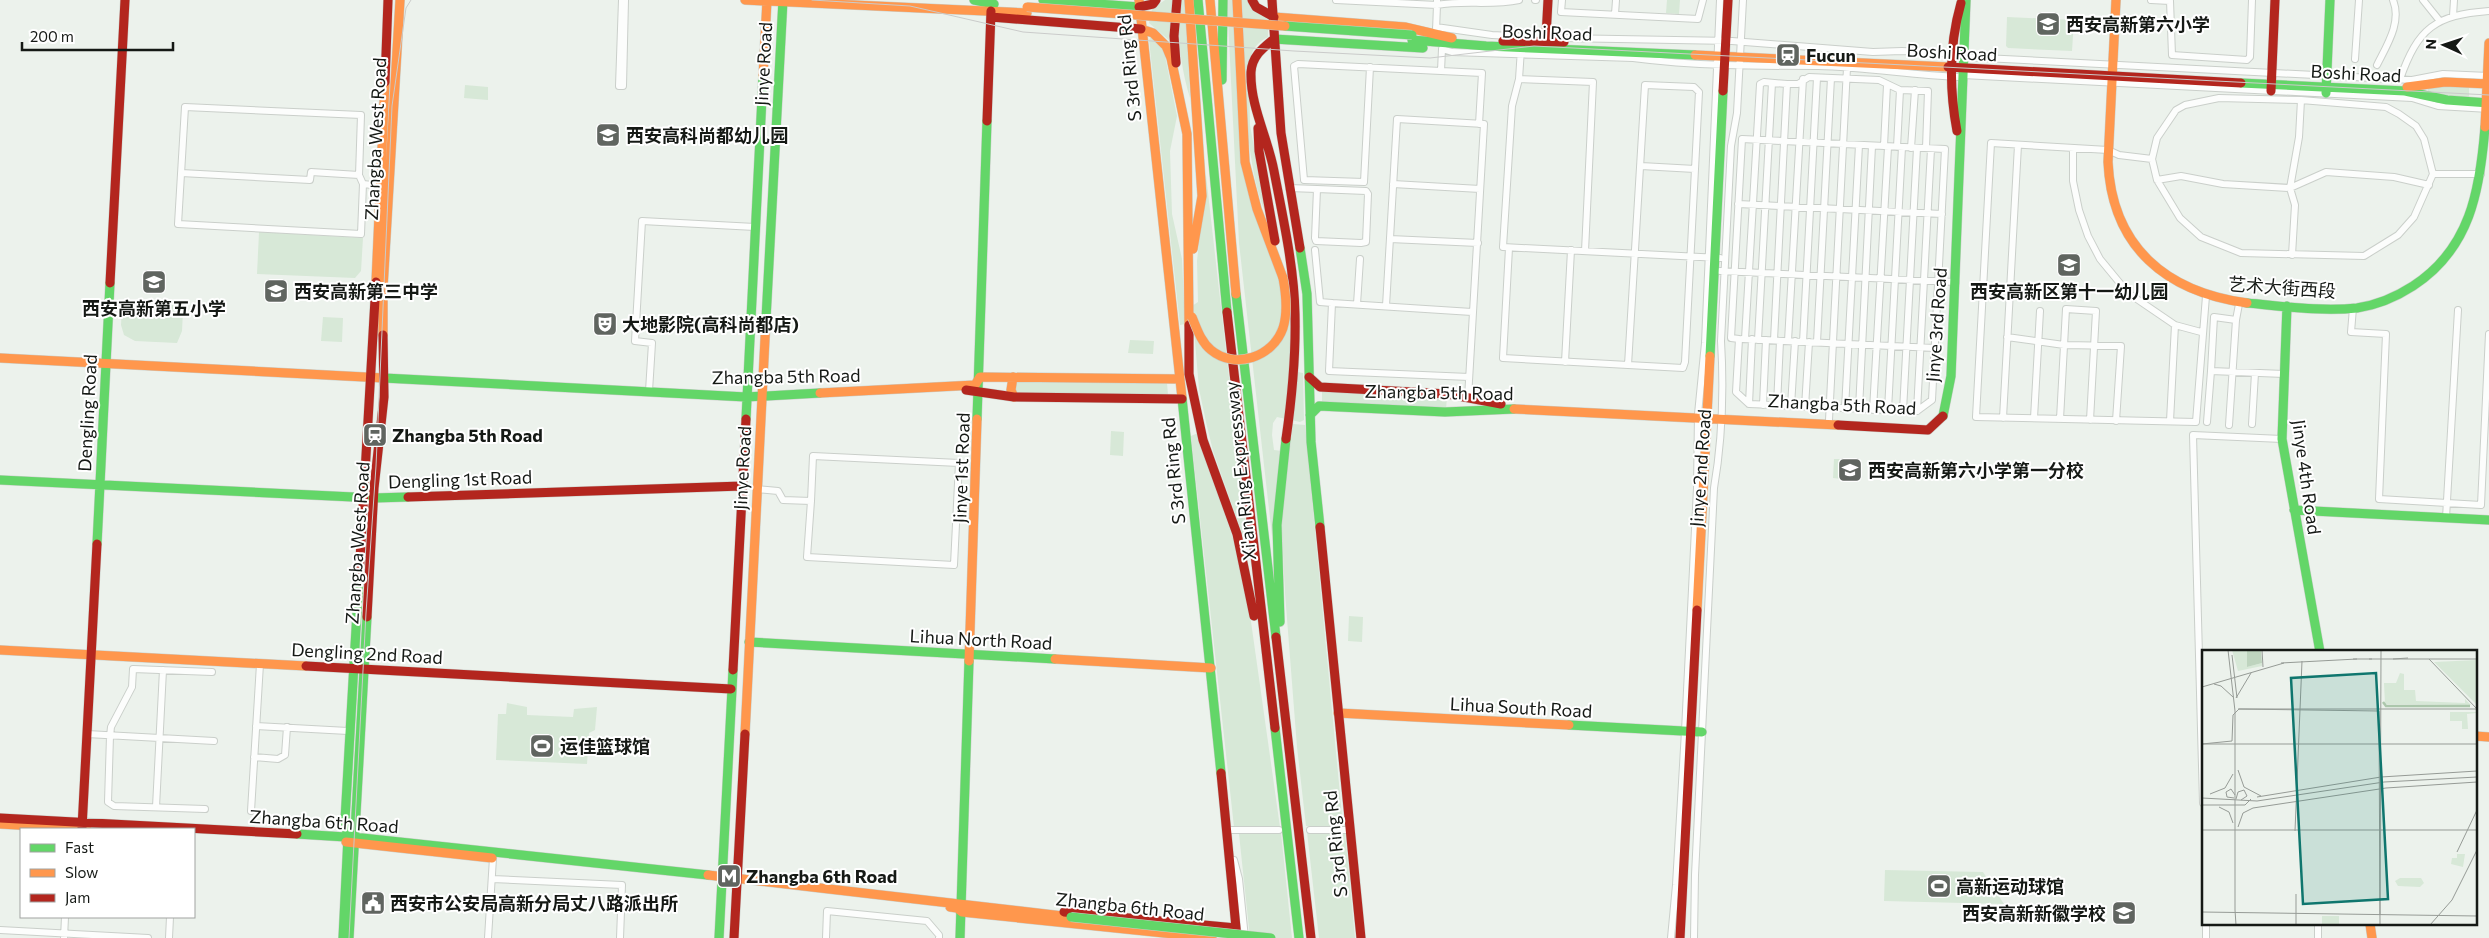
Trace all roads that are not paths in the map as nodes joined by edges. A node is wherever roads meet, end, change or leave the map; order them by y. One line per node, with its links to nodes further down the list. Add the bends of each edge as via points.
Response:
1 (119, 0): 202 (main road, Dengling Road)
2 (125, 0): 202 (main road, Dengling Road)
3 (388, 0): 112 (main road, Zhangba West Road)
4 (400, 0): 212 (main road, Zhangba West Road, via 383,288)
5 (623, 0): 5 (street, via 620,86 623,86)
6 (745, 0): 37 (main road)
7 (974, 0): 43 (main road)
8 (1043, 0): 42 (main road)
9 (1156, 0): 42 (main road, via 1153,4)
10 (1177, 0): 83 (main road, via 1174,36)
11 (1189, 0): 164 (main road, via 1202,196 1193,247)
12 (1198, 0): 271 (main road, Xi'an Ring Expressway, via 1216,206)
13 (1210, 0): 100 (main road, Xi'an Ring Expressway)
14 (1223, 0): 100 (main road)
15 (1237, 0): 151 (main road, via 1245,162 1256,209)
16 (1252, 0): 47 (main road)
17 (1272, 0): 47 (main road, S 3rd Ring Rd)
18 (1336, 0): 41 (street)
19 (1519, 0): 41 (street, via 1500,4)
20 (1548, 0): 51 (main road)
21 (1562, 0): 45 (street, via 1561,12)
22 (1616, 0): 45 (street)
23 (1703, 0): 45 (street, via 1698,19)
24 (1720, 0): 57 (street, Jinye 2nd Road)
25 (1728, 0): 57 (main road, Jinye 2nd Road)
26 (1734, 0): 57 (main road, Jinye 2nd Road)
27 (1743, 0): 57 (street, Jinye 2nd Road)
28 (2116, 0): 64 (main road, 艺术大街西段)
29 (2151, 0): 40 (street)
30 (2252, 0): 40 (street, via 2250,57 2247,60 2172,55)
31 (2275, 0): 72 (main road)
32 (2330, 0): 76 (main road)
33 (2358, 0): 58 (street)
34 (2393, 0): 59 (street, via 2396,9 2393,33)
35 (2423, 0): 48 (street)
36 (2454, 0): 46 (street)
37 (767, 1): 38 (main road); 132 (main road, Jinye Road)
38 (783, 1): 43 (main road); 217 (main road, Jinye Road)
39 (1963, 1): 60 (main road)
40 (2172, 1)
41 (1437, 3): 50 (street)
42 (1139, 4): 49 (main road, S 3rd Ring Rd)
43 (990, 6): 49 (main road); 53 (main road, Boshi Road, bridge); 213 (main road, Jinye 1st Road)
44 (2489, 11): 46 (street)
45 (1615, 14)
46 (2453, 16): 48 (street)
47 (1274, 17): 50 (main road); 52 (main road, S 3rd Ring Rd)
48 (2439, 20): 69 (street, via 2412,51)
49 (1141, 29): 83 (main road, via 1153,33 1168,52); 210 (main road, S 3rd Ring Rd)
50 (1436, 30): 51 (street, Boshi Road); 53 (main road)
51 (1546, 37): 57 (street, Boshi Road)
52 (1274, 39): 55 (main road); 81 (main road, via 1257,53 1253,62 1251,80); 113 (main road, S 3rd Ring Rd)
53 (1452, 41): 55 (main road); 56 (main road, Boshi Road); 57 (main road, Boshi Road)
54 (2489, 43): 71 (main road, 艺术大街西段)
55 (1442, 49): 56 (street, Boshi Road, via 1452,52); 63 (street)
56 (1521, 50): 57 (main road, Boshi Road); 67 (street)
57 (1728, 53): 60 (main road, Boshi Road); 62 (street, Boshi Road); 142 (main road, Jinye 2nd Road); 144 (street, Jinye 2nd Road, via 1737,113 1731,146)
58 (2354, 59)
59 (2377, 65)
60 (1958, 66): 62 (street, Boshi Road); 64 (main road, Boshi Road); 162 (main road, Jinye 3rd Road); 162 (main road, Jinye 3rd Road)
61 (1370, 67): 61 (street, via 1294,66 1304,180 1364,182); 63 (street)
62 (1847, 68): 68 (street)
63 (1441, 71): 82 (street, via 1482,73)
64 (2112, 74): 72 (main road, Boshi Road); 99 (main road, 艺术大街西段)
65 (1817, 78): 66 (street); 70 (street); 88 (street)
66 (1831, 78): 68 (street); 89 (street)
67 (1519, 79): 135 (street, via 1511,115 1504,248); 138 (street, via 1593,82)
68 (1846, 79): 75 (street, via 1879,80); 90 (street)
69 (2400, 79): 71 (street, Boshi Road, via 2443,74); 76 (street, Boshi Road)
70 (1802, 80): 74 (street, via 1798,84); 87 (street)
71 (2488, 80): 76 (main road, Boshi Road, via 2408,87); 80 (main road, 艺术大街西段)
72 (2271, 82): 76 (main road, Boshi Road)
73 (1772, 83): 74 (street); 84 (street, via 1760,84); 85 (street)
74 (1788, 84): 86 (street)
75 (1887, 85): 77 (street); 94 (street)
76 (2327, 85): 80 (main road, Boshi Road, via 2405,91)
77 (1900, 90): 78 (street); 95 (street)
78 (1914, 90): 96 (street); 98 (street, via 1928,91)
79 (2301, 100): 101 (street, via 2219,98 2186,105 2176,110 2158,138); 105 (street, via 2386,106 2416,126 2424,139); 114 (street, via 2299,137)
80 (2487, 106): 106 (main road, 艺术大街西段)
81 (1258, 115): 151 (main road, via 1259,151); 270 (main road, via 1270,150 1292,275 1296,335 1293,391 1277,526)
82 (1479, 124): 110 (street, via 1397,119); 116 (street, via 1484,124)
83 (1186, 134): 150 (main road)
84 (1756, 140): 85 (street); 117 (street, via 1742,139); 118 (street)
85 (1769, 140): 86 (street); 119 (street)
86 (1784, 141): 87 (street); 120 (street)
87 (1799, 142): 88 (street); 121 (street)
88 (1813, 142): 89 (street); 122 (street)
89 (1828, 143): 90 (street); 123 (street)
90 (1843, 144): 91 (street); 124 (street)
91 (1859, 145): 93 (street); 125 (street)
92 (2018, 145): 97 (street); 179 (street); 235 (street, via 1990,143 1976,416)
93 (1872, 146): 94 (street); 126 (street)
94 (1886, 146): 95 (street); 127 (street)
95 (1899, 147): 96 (street); 128 (street)
96 (1914, 148): 98 (street); 129 (street)
97 (2073, 148): 99 (street); 176 (street, via 2073,181 2079,210 2100,259 2128,293)
98 (1928, 149): 130 (street); 131 (street, via 1945,149)
99 (2108, 150): 101 (street, via 2119,155); 163 (main road, 艺术大街西段, via 2108,184 2117,214 2133,240 2149,260 2172,280)
100 (1222, 159): 270 (main road, Xi'an Ring Expressway)
101 (2152, 159): 108 (street)
102 (1640, 166): 103 (street); 103 (street, via 1645,85 1694,87 1699,92); 139 (street)
103 (1695, 169): 141 (street)
104 (181, 173): 107 (street, via 310,180 311,172); 107 (street, via 185,106 362,115); 109 (street, via 178,224 361,234)
105 (2433, 174): 106 (street); 111 (street)
106 (2481, 174): 170 (main road, 艺术大街西段, via 2470,217 2446,257 2420,281 2400,293 2369,306)
107 (359, 176): 109 (street)
108 (2157, 180): 114 (street, via 2181,176 2223,184); 140 (street, via 2180,218 2201,237 2241,253)
109 (363, 184): 112 (street)
110 (1393, 184): 116 (street); 133 (street)
111 (2429, 185): 114 (street, via 2394,177 2326,172); 140 (street, via 2414,217 2398,235 2364,256)
112 (381, 186): 211 (main road, Zhangba West Road)
113 (1289, 188): 115 (street); 208 (main road, S 3rd Ring Rd, via 1306,294)
114 (2290, 188): 140 (street, via 2295,205)
115 (1317, 189): 115 (street, via 1316,241 1366,242 1366,191)
116 (1480, 189): 134 (street)
117 (1738, 204): 118 (street); 145 (street)
118 (1752, 205): 119 (street); 146 (street)
119 (1766, 205): 120 (street); 147 (street)
120 (1781, 206): 121 (street); 148 (street)
121 (1796, 207): 122 (street); 149 (street)
122 (1810, 208): 123 (street); 152 (street)
123 (1824, 208): 124 (street); 153 (street)
124 (1840, 209): 125 (street); 154 (street)
125 (1856, 210): 126 (street); 155 (street)
126 (1869, 211): 127 (street); 156 (street)
127 (1884, 211): 128 (street); 157 (street)
128 (1898, 212): 129 (street); 158 (street)
129 (1913, 212): 130 (street); 159 (street)
130 (1927, 213): 131 (street); 160 (street)
131 (1942, 214): 161 (street)
132 (755, 227): 214 (street, via 642,222 635,341 652,343); 219 (main road, Jinye Road)
133 (1390, 239): 134 (street); 168 (street)
134 (1478, 243): 173 (street)
135 (1509, 248): 137 (street); 199 (street, via 1503,358)
136 (1315, 250): 165 (street, via 1320,302)
137 (1571, 250): 138 (street); 199 (street)
138 (1585, 251): 139 (street)
139 (1635, 253): 141 (street); 201 (street)
140 (2292, 255)
141 (1691, 257): 142 (street); 201 (street, via 1683,368)
142 (1715, 258): 144 (main road, Jinye 2nd Road); 233 (main road, Jinye 2nd Road)
143 (1360, 259): 166 (street)
144 (1722, 272): 145 (street); 233 (main road, Jinye 2nd Road)
145 (1735, 272): 146 (street); 180 (street, via 1731,338)
146 (1749, 273): 147 (street); 180 (street)
147 (1762, 273): 148 (street); 181 (street)
148 (1778, 274): 149 (street); 183 (street)
149 (1792, 274): 152 (street); 184 (street)
150 (1188, 275): 164 (main road); 174 (main road)
151 (1282, 275): 174 (main road, bridge, via 1286,307 1281,334 1259,356 1241,360 1213,352 1199,335)
152 (1807, 275): 153 (street); 185 (street)
153 (1821, 276): 154 (street); 186 (street)
154 (1836, 276): 155 (street); 188 (street)
155 (1852, 277): 156 (street); 189 (street)
156 (1866, 278): 157 (street); 191 (street)
157 (1880, 279): 158 (street); 192 (street)
158 (1895, 280): 159 (street); 193 (street)
159 (1910, 280): 160 (street); 195 (street)
160 (1924, 281): 161 (street); 196 (street)
161 (1938, 282): 162 (street); 197 (street)
162 (1954, 282): 234 (main road, Jinye 3rd Road, via 1951,376)
163 (2206, 296): 167 (main road, 艺术大街西段); 177 (street)
164 (1191, 301): 174 (main road)
165 (1332, 303): 166 (street); 209 (street, via 1329,371)
166 (1357, 304): 168 (street)
167 (2239, 304): 169 (main road, 艺术大街西段); 175 (street)
168 (1386, 306): 173 (street)
169 (2287, 306): 170 (main road, 艺术大街西段); 206 (main road, Jinye 4th Road)
170 (2353, 308): 254 (street, via 2352,332 2386,334 2379,499)
171 (2458, 310): 254 (street)
172 (2040, 311): 187 (street)
173 (1472, 312): 209 (street)
174 (1190, 315): 271 (main road, via 1189,374 1203,440 1237,534)
175 (2236, 320): 203 (street, via 2214,317); 204 (street)
176 (2175, 325): 177 (street); 241 (street)
177 (2201, 332): 241 (street, via 2196,422)
178 (2489, 334): 245 (street)
179 (2007, 337): 187 (street); 235 (street)
180 (1742, 339): 181 (street); 220 (street, via 1736,392)
181 (1755, 340): 182 (street); 220 (street)
182 (1766, 340): 183 (street); 221 (street)
183 (1777, 341): 184 (street); 222 (street)
184 (1792, 341): 185 (street); 223 (street)
185 (1806, 342): 186 (street); 224 (street)
186 (1817, 342): 188 (street)
187 (2038, 342): 190 (street); 236 (street)
188 (1833, 343): 189 (street); 225 (street)
189 (1848, 344): 191 (street); 226 (street)
190 (2064, 344): 194 (street); 194 (street, via 2066,310 2096,311); 237 (street)
191 (1862, 345): 192 (street); 227 (street)
192 (1877, 346): 193 (street); 228 (street)
193 (1891, 346): 195 (street); 229 (street)
194 (2094, 346): 239 (street); 240 (street, via 2121,346)
195 (1906, 347): 196 (street); 230 (street)
196 (1921, 348): 197 (street); 231 (street)
197 (1935, 348): 231 (street, via 1932,400)
198 (0, 358): 202 (main road, Zhangba 5th Road)
199 (1565, 362): 201 (street)
200 (0, 363): 202 (main road, Zhangba 5th Road)
201 (1628, 365)
202 (103, 366): 211 (main road, Zhangba 5th Road); 248 (main road, Dengling Road)
203 (2211, 371): 204 (street); 242 (street)
204 (2232, 372): 205 (street); 244 (street)
205 (2255, 373): 206 (street); 243 (street)
206 (2284, 374): 246 (main road, Jinye 4th Road)
207 (1013, 377): 210 (main road, Zhangba 5th Road); 213 (main road, Zhangba 5th Road); 215 (main road, via 1011,390)
208 (1309, 377): 216 (main road, Zhangba 5th Road, via 1320,387 1448,394); 232 (main road, S 3rd Ring Rd)
209 (1469, 377): 216 (street)
210 (1180, 379): 218 (main road, S 3rd Ring Rd)
211 (369, 380): 212 (main road, Zhangba 5th Road); 251 (main road, Zhangba West Road)
212 (384, 380): 214 (main road, Zhangba 5th Road); 219 (main road, Zhangba 5th Road); 252 (main road, Zhangba West Road)
213 (977, 386): 215 (main road, Zhangba 5th Road); 217 (main road, Zhangba 5th Road); 263 (main road, Jinye 1st Road)
214 (649, 391): 219 (main road, Zhangba 5th Road)
215 (1014, 397): 218 (main road, Zhangba 5th Road)
216 (1468, 398): 233 (main road, Zhangba 5th Road, via 1500,404)
217 (762, 399): 219 (main road, Zhangba 5th Road); 250 (main road, Jinye Road)
218 (1182, 399): 265 (main road, S 3rd Ring Rd)
219 (746, 400): 249 (main road, Jinye Road)
220 (1749, 404): 221 (street)
221 (1763, 404): 222 (street)
222 (1777, 405): 223 (street)
223 (1791, 406): 224 (street)
224 (1805, 407): 225 (street)
225 (1830, 408): 226 (street); 238 (street)
226 (1845, 409): 227 (street)
227 (1859, 409): 228 (street)
228 (1873, 410): 229 (street)
229 (1888, 410): 230 (street)
230 (1903, 411): 231 (street)
231 (1917, 411)
232 (1310, 415): 233 (main road, Zhangba 5th Road, via 1319,406 1445,412 1496,408); 273 (main road, S 3rd Ring Rd)
233 (1709, 416): 234 (main road, Zhangba 5th Road, via 1928,430); 238 (main road, Zhangba 5th Road); 279 (main road, Jinye 2nd Road); 279 (street, Jinye 2nd Road, via 1718,464)
234 (1943, 416): 238 (main road, Zhangba 5th Road, via 1927,424)
235 (2003, 418): 236 (street)
236 (2034, 418): 237 (street)
237 (2060, 419): 239 (street)
238 (1829, 420)
239 (2090, 420): 240 (street)
240 (2116, 421): 241 (street)
241 (2170, 421)
242 (2207, 422)
243 (2252, 424)
244 (2228, 425)
245 (2486, 434): 254 (street, via 2481,504)
246 (2282, 439): 255 (main road, Jinye 4th Road); 287 (street, via 2192,435)
247 (0, 480): 248 (main road, Dengling 1st Road)
248 (97, 485): 251 (main road, Dengling 1st Road); 262 (main road, Dengling Road)
249 (742, 486): 252 (main road, Dengling 1st Road); 272 (main road, Jinye Road)
250 (757, 489): 253 (street, via 778,491 783,500); 259 (main road, Jinye Road)
251 (364, 498): 252 (main road, Dengling 1st Road); 266 (main road, Zhangba West Road)
252 (374, 498): 267 (main road, Zhangba West Road)
253 (810, 501): 253 (street, via 813,456 959,463 954,565 808,557)
254 (2447, 503): 256 (street)
255 (2295, 512): 256 (main road); 258 (main road); 261 (main road, Jinye 4th Road)
256 (2446, 518): 257 (main road)
257 (2489, 520)
258 (2489, 525)
259 (749, 642): 263 (main road, Lihua North Road); 306 (main road, Jinye Road)
260 (0, 650): 262 (main road, Dengling 2nd Road)
261 (2320, 650)
262 (88, 654): 264 (main road, Dengling 2nd Road); 280 (main road, Dengling Road); 293 (main road, Dengling Road)
263 (968, 654): 265 (main road, Lihua North Road); 307 (main road, Jinye 1st Road)
264 (260, 664): 266 (main road, Dengling 2nd Road); 274 (street)
265 (1211, 668): 301 (main road, S 3rd Ring Rd)
266 (354, 669): 267 (main road, Dengling 2nd Road); 302 (main road, Zhangba West Road, via 345,820)
267 (365, 669): 272 (main road, Dengling 2nd Road); 302 (main road, Zhangba West Road)
268 (163, 670): 269 (street); 281 (street, via 133,669 132,687 111,727); 284 (street)
269 (212, 672)
270 (1282, 674): 334 (main road, Xi'an Ring Expressway)
271 (1268, 676): 333 (main road, Xi'an Ring Expressway)
272 (732, 689): 305 (main road, Jinye Road)
273 (1338, 713): 279 (main road, Lihua South Road); 298 (main road, S 3rd Ring Rd)
274 (256, 726): 275 (street); 286 (street)
275 (286, 727): 276 (street); 286 (street, via 285,755 278,759)
276 (348, 731)
277 (2476, 731): 278 (main road)
278 (2489, 731)
279 (1693, 732): 336 (street, Jinye 2nd Road); 337 (main road, Jinye 2nd Road); 338 (main road, Jinye 2nd Road); 339 (street, Jinye 2nd Road)
280 (87, 734): 281 (street); 293 (main road, Dengling Road)
281 (110, 736): 284 (street); 288 (street, via 108,802 114,806)
282 (2476, 736): 283 (main road)
283 (2489, 737)
284 (160, 738): 285 (street); 288 (street)
285 (214, 741)
286 (254, 757): 290 (street)
287 (2202, 769)
288 (156, 807): 289 (street)
289 (205, 809)
290 (251, 811)
291 (0, 818): 293 (main road, Zhangba 6th Road)
292 (0, 824): 293 (main road, Zhangba 6th Road)
293 (75, 825): 294 (main road, Zhangba 6th Road); 295 (main road, Zhangba 6th Road)
294 (92, 828)
295 (130, 828)
296 (1279, 830): 301 (street)
297 (1310, 830): 298 (street)
298 (1350, 830): 335 (main road, S 3rd Ring Rd)
299 (195, 832): 302 (main road, Zhangba 6th Road)
300 (195, 834): 302 (main road, Zhangba 6th Road)
301 (1227, 834): 313 (main road, S 3rd Ring Rd); 331 (street, via 1239,879)
302 (351, 840): 303 (main road, Zhangba 6th Road); 305 (main road, Zhangba 6th Road); 318 (main road, Zhangba West Road); 319 (main road, Zhangba West Road)
303 (493, 858): 304 (street); 305 (main road, Zhangba 6th Road)
304 (492, 879): 320 (street); 321 (street, via 622,885)
305 (722, 881): 306 (main road, Zhangba 6th Road); 322 (main road, Jinye Road)
306 (737, 881): 307 (main road, Zhangba 6th Road); 323 (main road, Jinye Road)
307 (960, 907): 308 (main road, Zhangba 6th Road); 311 (main road, Zhangba 6th Road); 326 (main road, Jinye 1st Road); 327 (main road, Jinye 1st Road)
308 (1038, 912): 312 (main road, Zhangba 6th Road); 313 (main road, via 1074,912)
309 (65, 918): 315 (street)
310 (170, 918): 317 (street)
311 (1026, 919): 312 (main road, Zhangba 6th Road); 328 (main road)
312 (1072, 920): 329 (main road, Zhangba 6th Road); 332 (main road, Zhangba 6th Road, bridge)
313 (1236, 928): 330 (main road, S 3rd Ring Rd)
314 (0, 930): 315 (street)
315 (64, 936): 316 (street)
316 (148, 938)
317 (169, 938)
318 (342, 938)
319 (349, 938)
320 (488, 938)
321 (620, 938)
322 (719, 938)
323 (734, 938)
324 (826, 938): 325 (street, via 827,911 927,921)
325 (939, 938)
326 (956, 938)
327 (960, 938)
328 (1159, 938)
329 (1212, 938)
330 (1237, 938)
331 (1245, 938)
332 (1271, 938)
333 (1299, 938)
334 (1310, 938)
335 (1361, 938)
336 (1671, 938)
337 (1680, 938)
338 (1685, 938)
339 (1694, 938)

